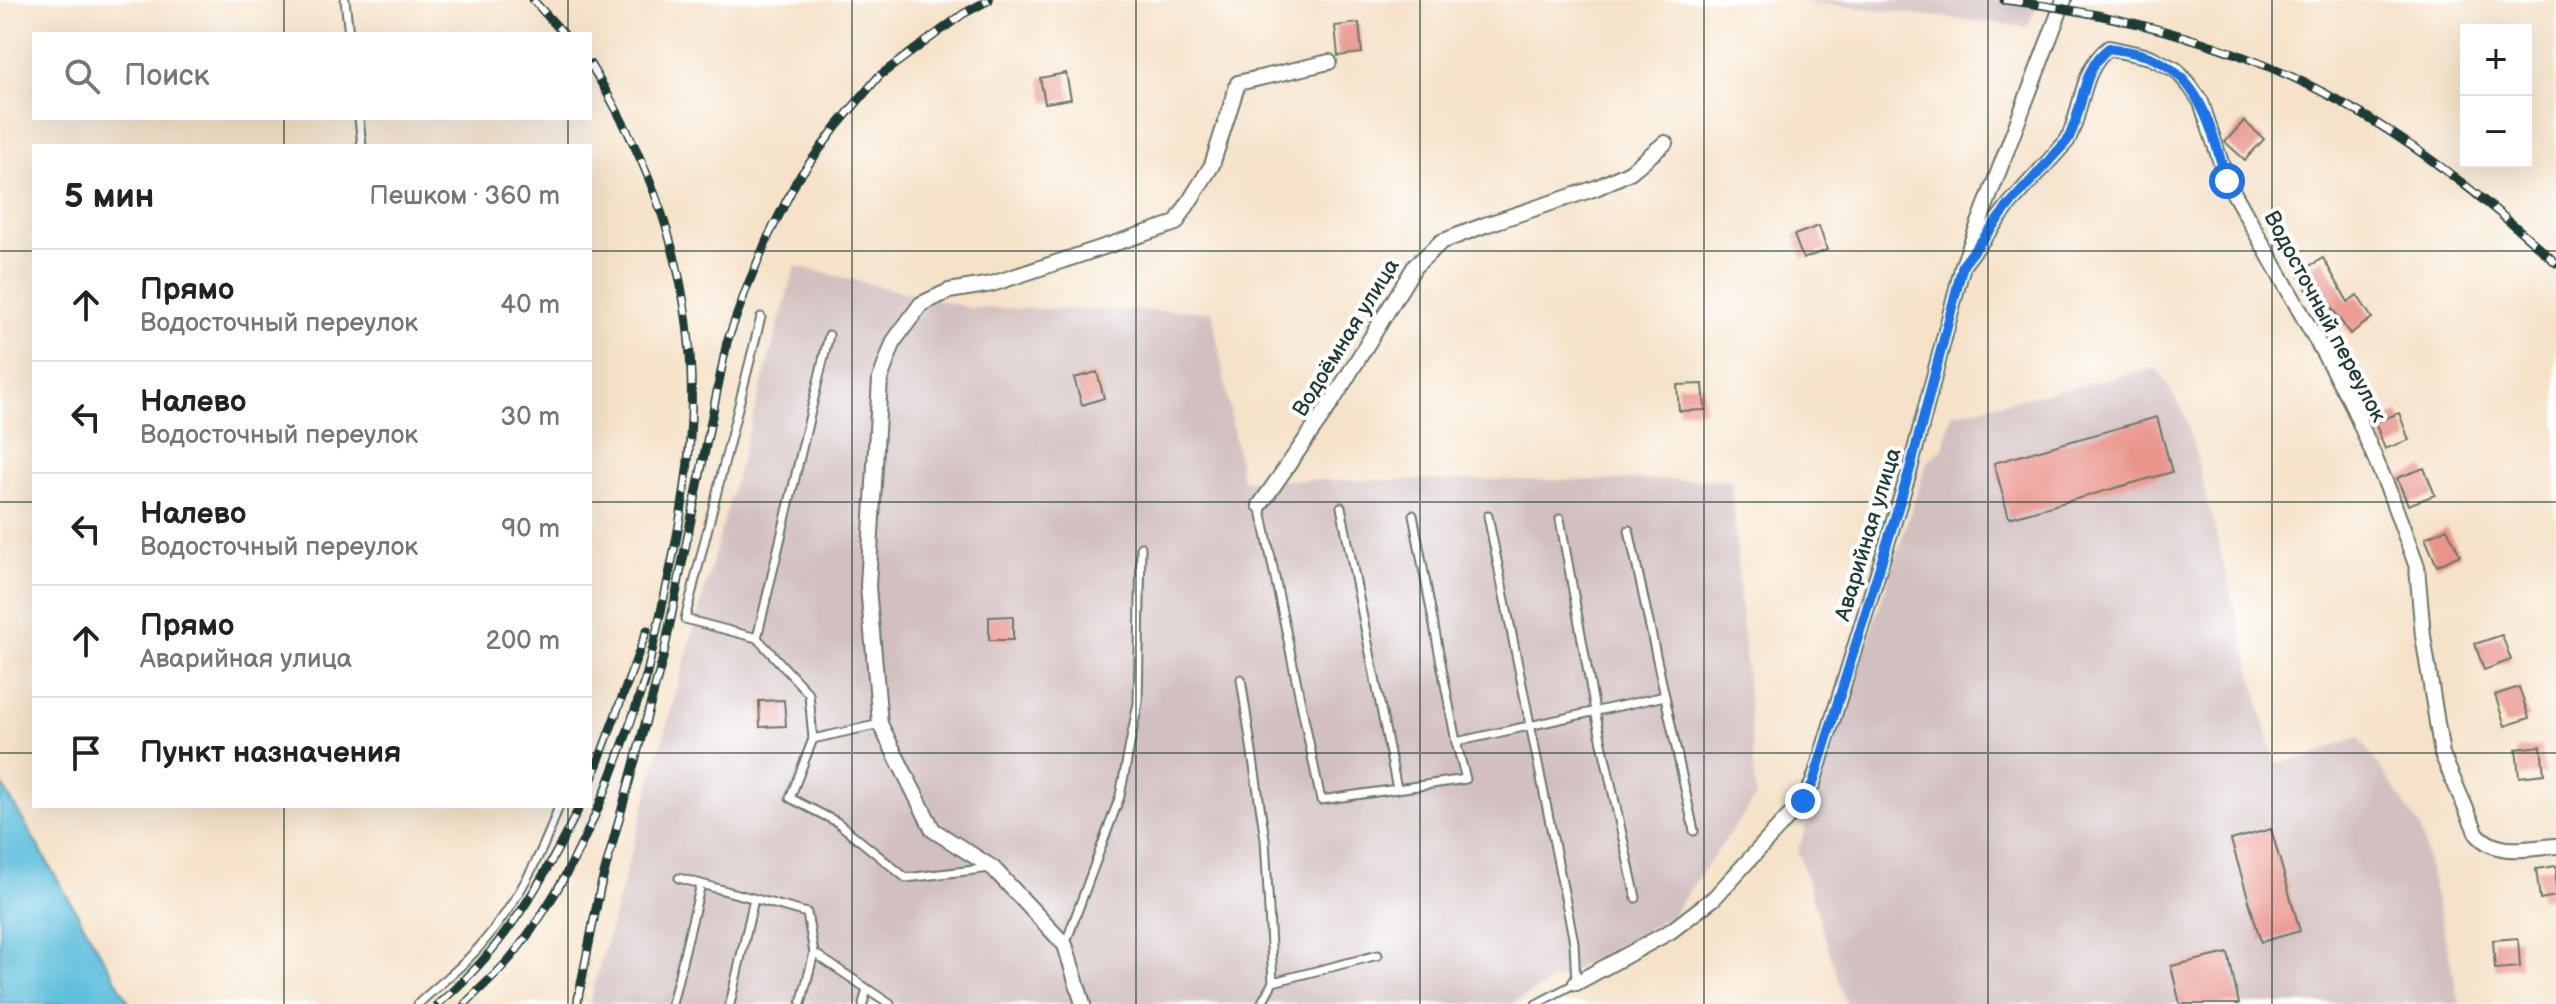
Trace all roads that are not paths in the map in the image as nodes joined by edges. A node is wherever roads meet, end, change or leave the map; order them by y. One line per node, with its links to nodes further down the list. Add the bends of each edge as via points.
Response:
1 (345, 0): 3 (lane)
2 (2064, 0): 8 (street, Аварийная улица)
3 (349, 32)
4 (1329, 62): 22 (street, via 1238,83 1212,165 1176,223 992,284 949,291 921,304 894,341 880,379 868,586)
5 (359, 120): 7 (lane)
6 (1665, 143): 11 (street, Водоёмная улица, via 1630,172 1596,188 1441,242 1415,266 1330,405)
7 (362, 144)
8 (1963, 265): 29 (street, Водосточный переулок, via 2067,141 2099,56 2109,48 2150,57 2176,70 2201,102 2227,181 2350,400 2389,491 2417,567 2442,754 2477,834 2495,849); 39 (street, Аварийная улица, via 1910,469 1813,783 1803,801 1714,898 1671,931)
9 (761, 317): 18 (lane, via 685,619)
10 (829, 335): 18 (lane)
11 (1260, 505): 26 (lane, via 1321,800)
12 (1341, 507): 26 (lane)
13 (1413, 515): 25 (lane)
14 (1488, 516): 23 (lane)
15 (1560, 519): 21 (lane)
16 (1629, 530): 20 (lane)
17 (1141, 547): 35 (lane, via 1138,703 1120,796)
18 (757, 638): 24 (lane, via 809,694)
19 (1241, 679): 38 (lane, via 1265,839)
20 (1665, 696): 21 (lane); 28 (lane)
21 (1595, 711): 23 (lane); 33 (lane)
22 (880, 724): 24 (lane); 30 (street, via 933,830)
23 (1531, 725): 25 (lane); 39 (lane, via 1574,942)
24 (813, 739): 30 (lane, via 790,798 837,822 906,878)
25 (1456, 742): 26 (lane, via 1466,779)
26 (1397, 789)
27 (558, 808): 41 (lane, via 512,903 466,961)
28 (1694, 831)
29 (2556, 846)
30 (993, 868): 35 (street)
31 (679, 878): 32 (lane)
32 (701, 884): 34 (lane); 42 (lane)
33 (1636, 898)
34 (754, 899): 36 (lane, via 807,913); 43 (lane)
35 (1065, 945): 47 (street)
36 (814, 953): 40 (lane); 44 (lane)
37 (1378, 955): 38 (lane)
38 (1273, 982): 48 (lane)
39 (1576, 983): 49 (lane)
40 (867, 989): 45 (lane); 46 (lane)
41 (418, 1004)
42 (672, 1004)
43 (730, 1004)
44 (801, 1004)
45 (863, 1004)
46 (890, 1004)
47 (1083, 1004)
48 (1261, 1004)
49 (1536, 1004)

